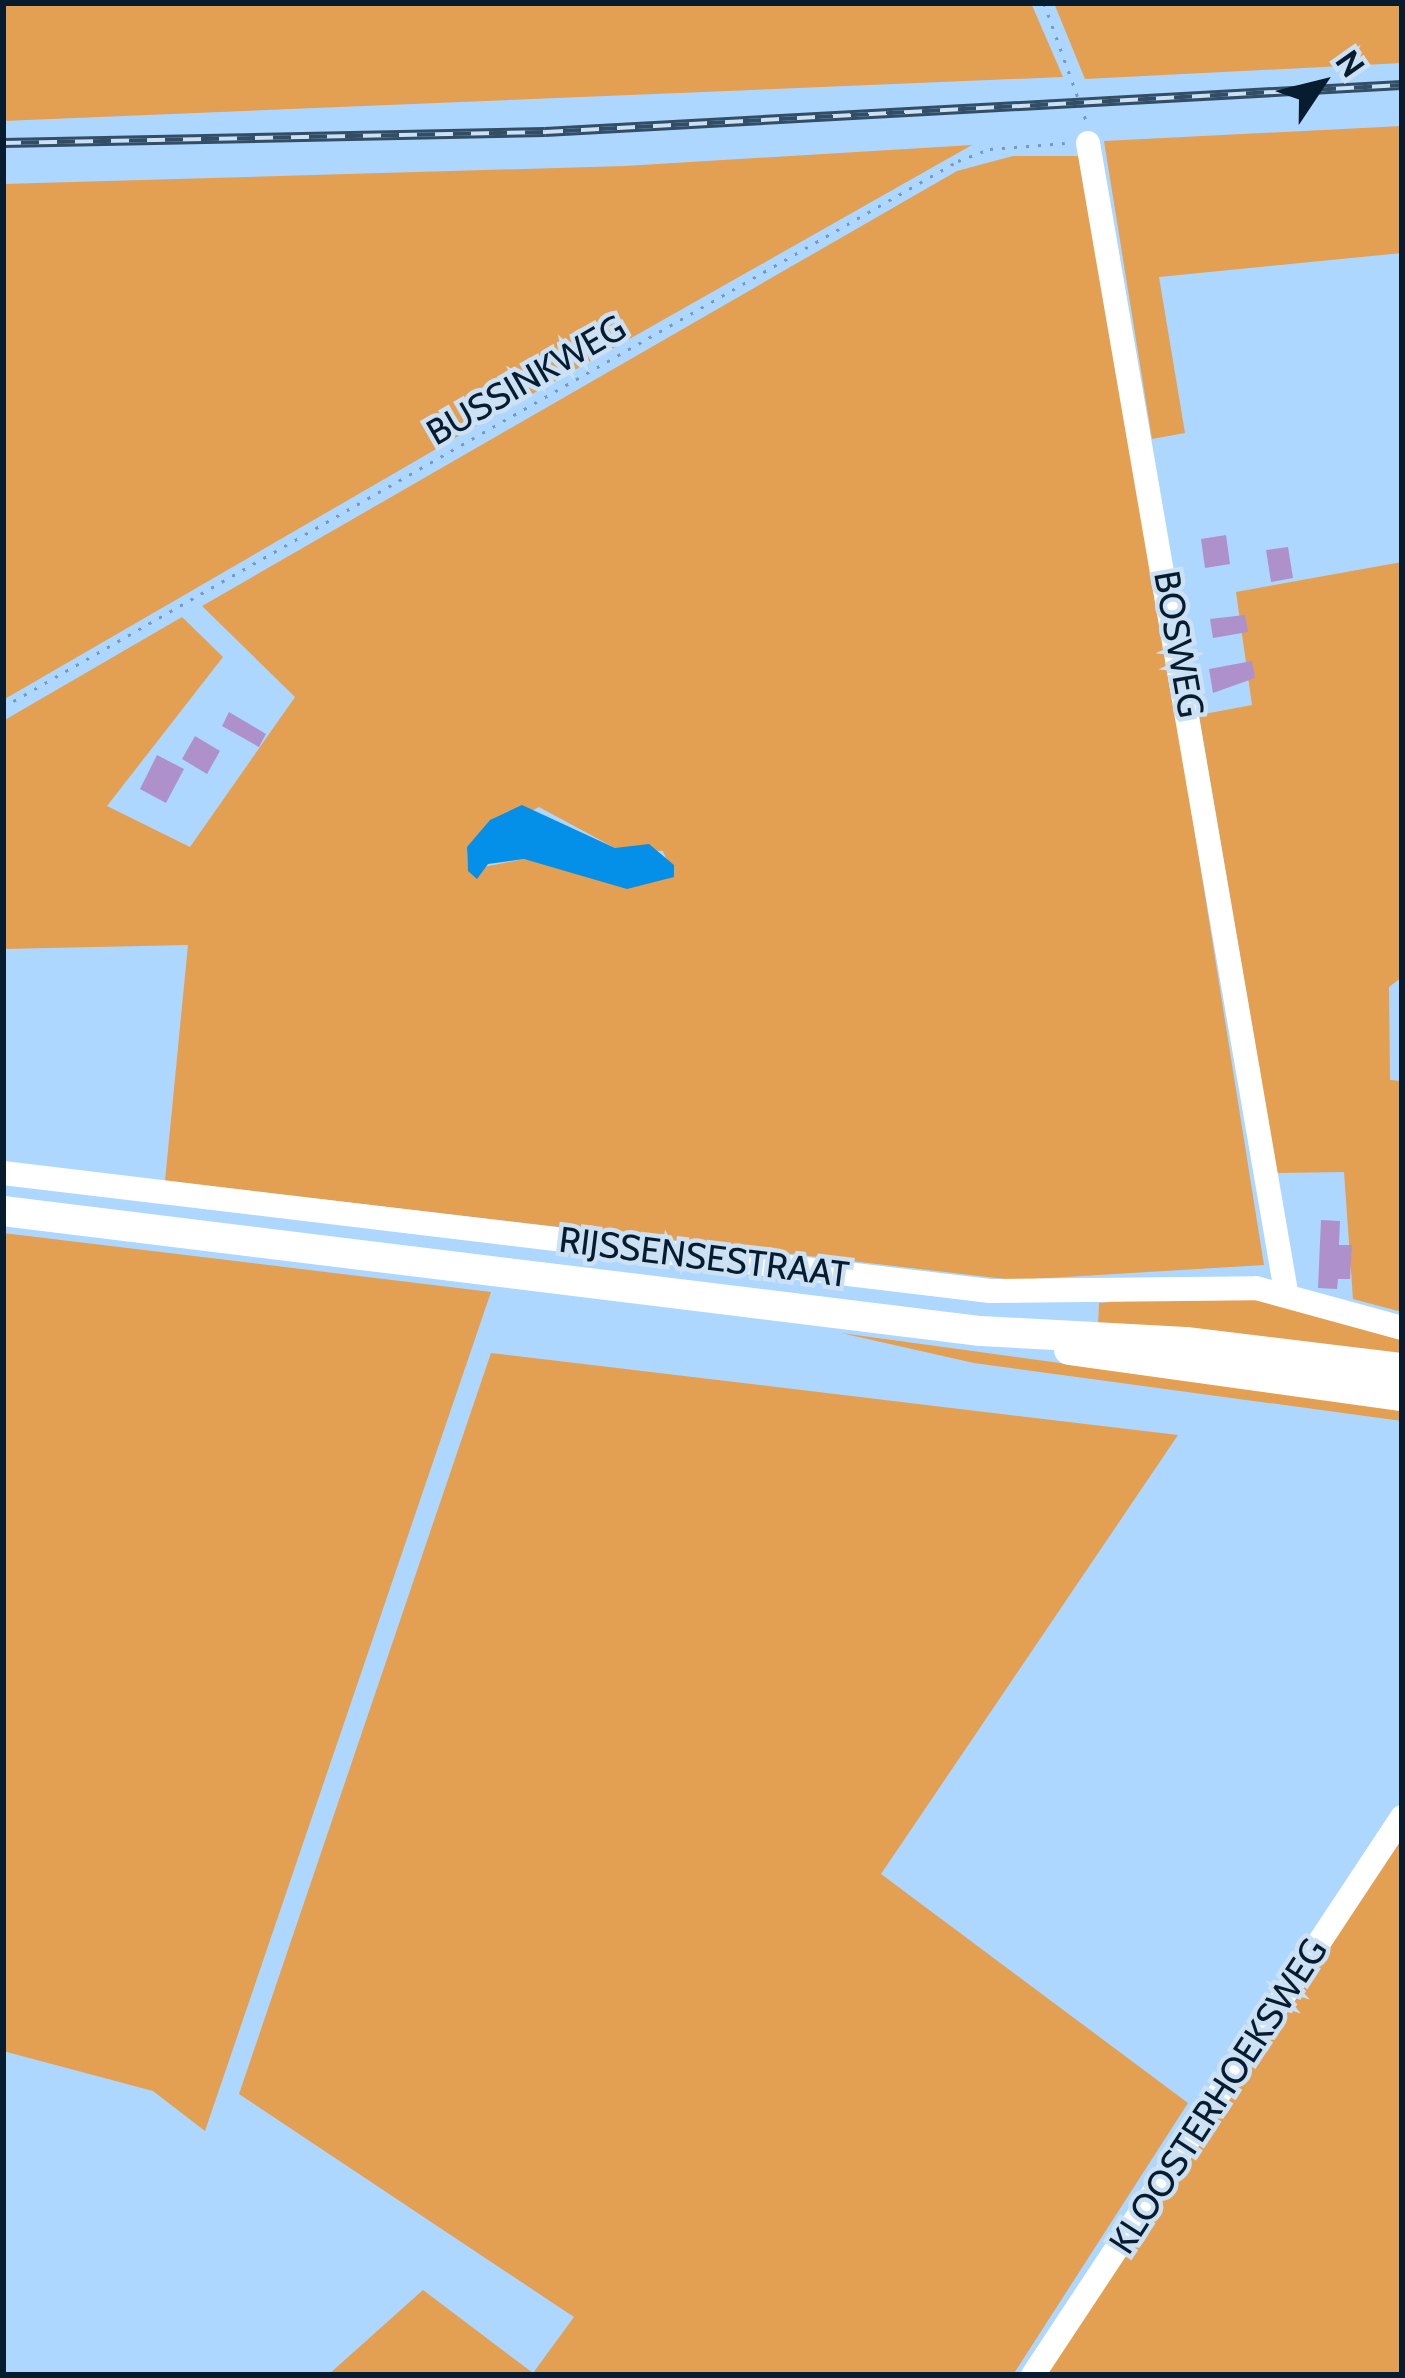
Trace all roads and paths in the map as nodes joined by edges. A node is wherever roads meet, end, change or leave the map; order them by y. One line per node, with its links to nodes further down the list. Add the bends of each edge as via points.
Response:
1 (1044, 3): 2 (path, via 1078,81)
2 (1088, 143): 3 (path, BUSSINKWEG, via 1005,146 958,161); 6 (street, BOSWEG)
3 (3, 707)
4 (3, 1173): 6 (street, RIJSSENSESTRAAT, via 990,1292)
5 (3, 1211): 8 (main road, RIJSSENSESTRAAT)
6 (1286, 1292): 7 (street, RIJSSENSESTRAAT)
7 (1402, 1328)
8 (981, 1331): 9 (main road, RIJSSENSESTRAAT, via 1186,1342); 10 (main road, RIJSSENSESTRAAT, via 1138,1366)
9 (1402, 1369)
10 (1402, 1396)
11 (1402, 1816): 12 (street, KLOOSTERHOEKSWEG)
12 (1033, 2375)

